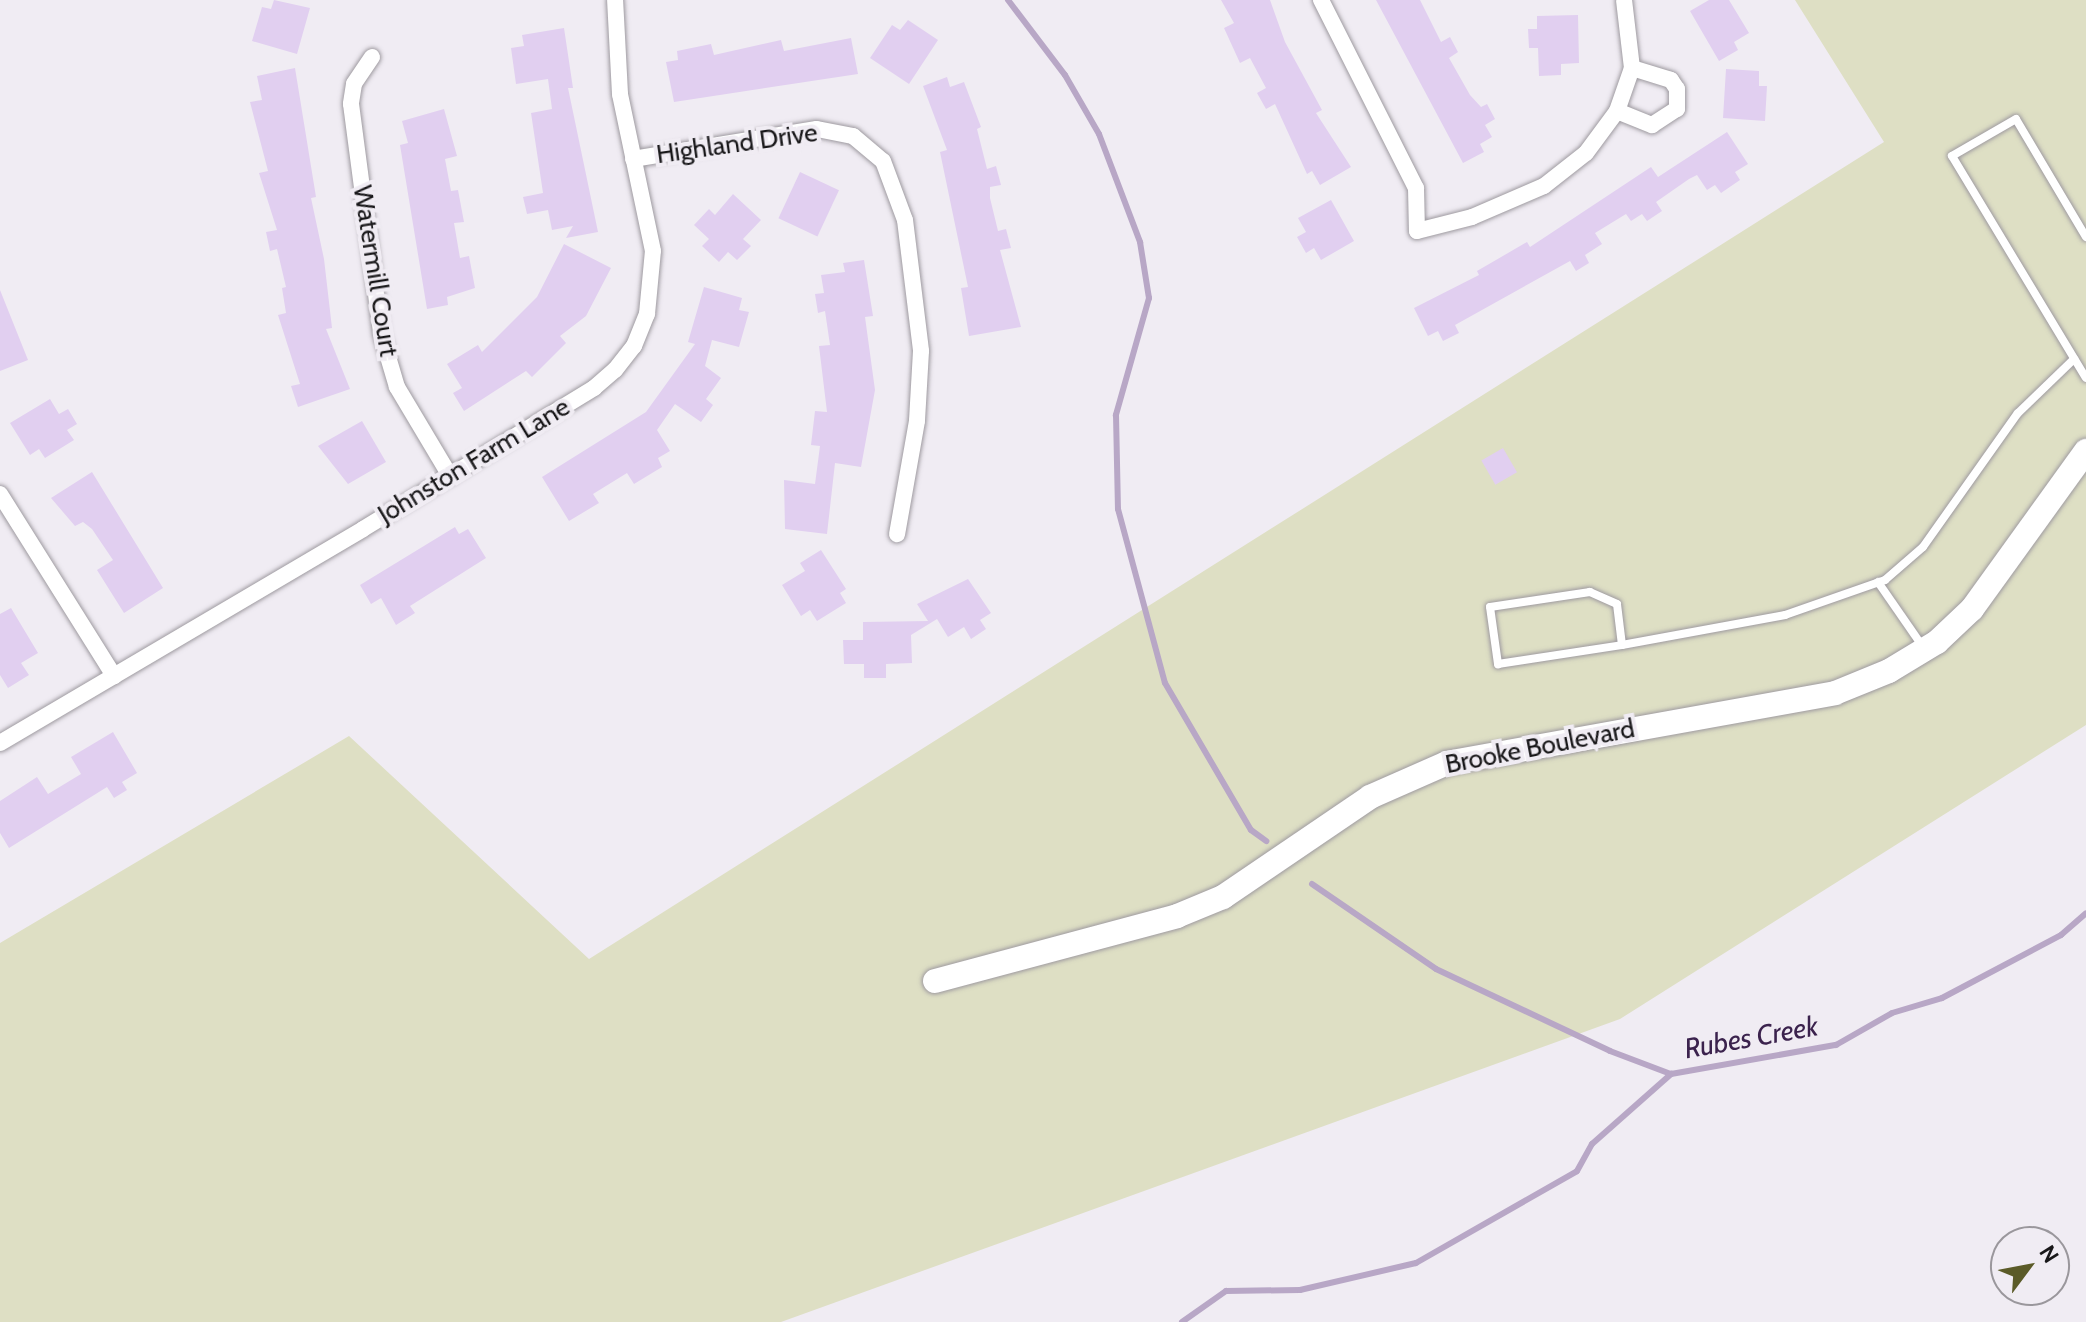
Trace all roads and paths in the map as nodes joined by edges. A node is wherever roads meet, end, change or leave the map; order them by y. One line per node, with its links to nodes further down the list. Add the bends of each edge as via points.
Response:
1 (615, 0): 7 (street, Johnston Farm Lane, via 620,94)
2 (1321, 0): 6 (street, via 1416,188 1417,231 1472,217 1544,186 1586,153)
3 (1624, 0): 5 (street)
4 (372, 57): 12 (street, Watermill Court, via 354,84 351,104 381,333 397,387)
5 (1632, 68): 6 (street); 6 (street, via 1671,80 1677,89 1677,109 1652,125)
6 (1617, 111)
7 (633, 159): 12 (street, Johnston Farm Lane, via 653,251 647,314 634,346 594,388); 14 (street, Highland Drive, via 817,129 853,136 883,161 905,220 921,351 917,421)
8 (2086, 237): 9 (lane, via 2016,119 1952,156)
9 (2074, 359): 10 (lane); 15 (lane, via 2018,413 1923,547)
10 (2086, 378)
11 (2086, 451): 17 (street, Brooke Boulevard, via 2032,521 1996,580)
12 (450, 476): 18 (street, Johnston Farm Lane)
13 (0, 494): 18 (street)
14 (897, 534)
15 (1878, 582): 16 (lane, via 1785,615); 17 (lane)
16 (1622, 645): 16 (lane, via 1617,604 1590,592 1490,607 1498,664)
17 (1925, 650): 20 (street, Brooke Boulevard, via 1835,693 1491,754 1409,776 1223,897 1177,916)
18 (114, 676): 19 (street, Johnston Farm Lane)
19 (0, 743)
20 (935, 981)

